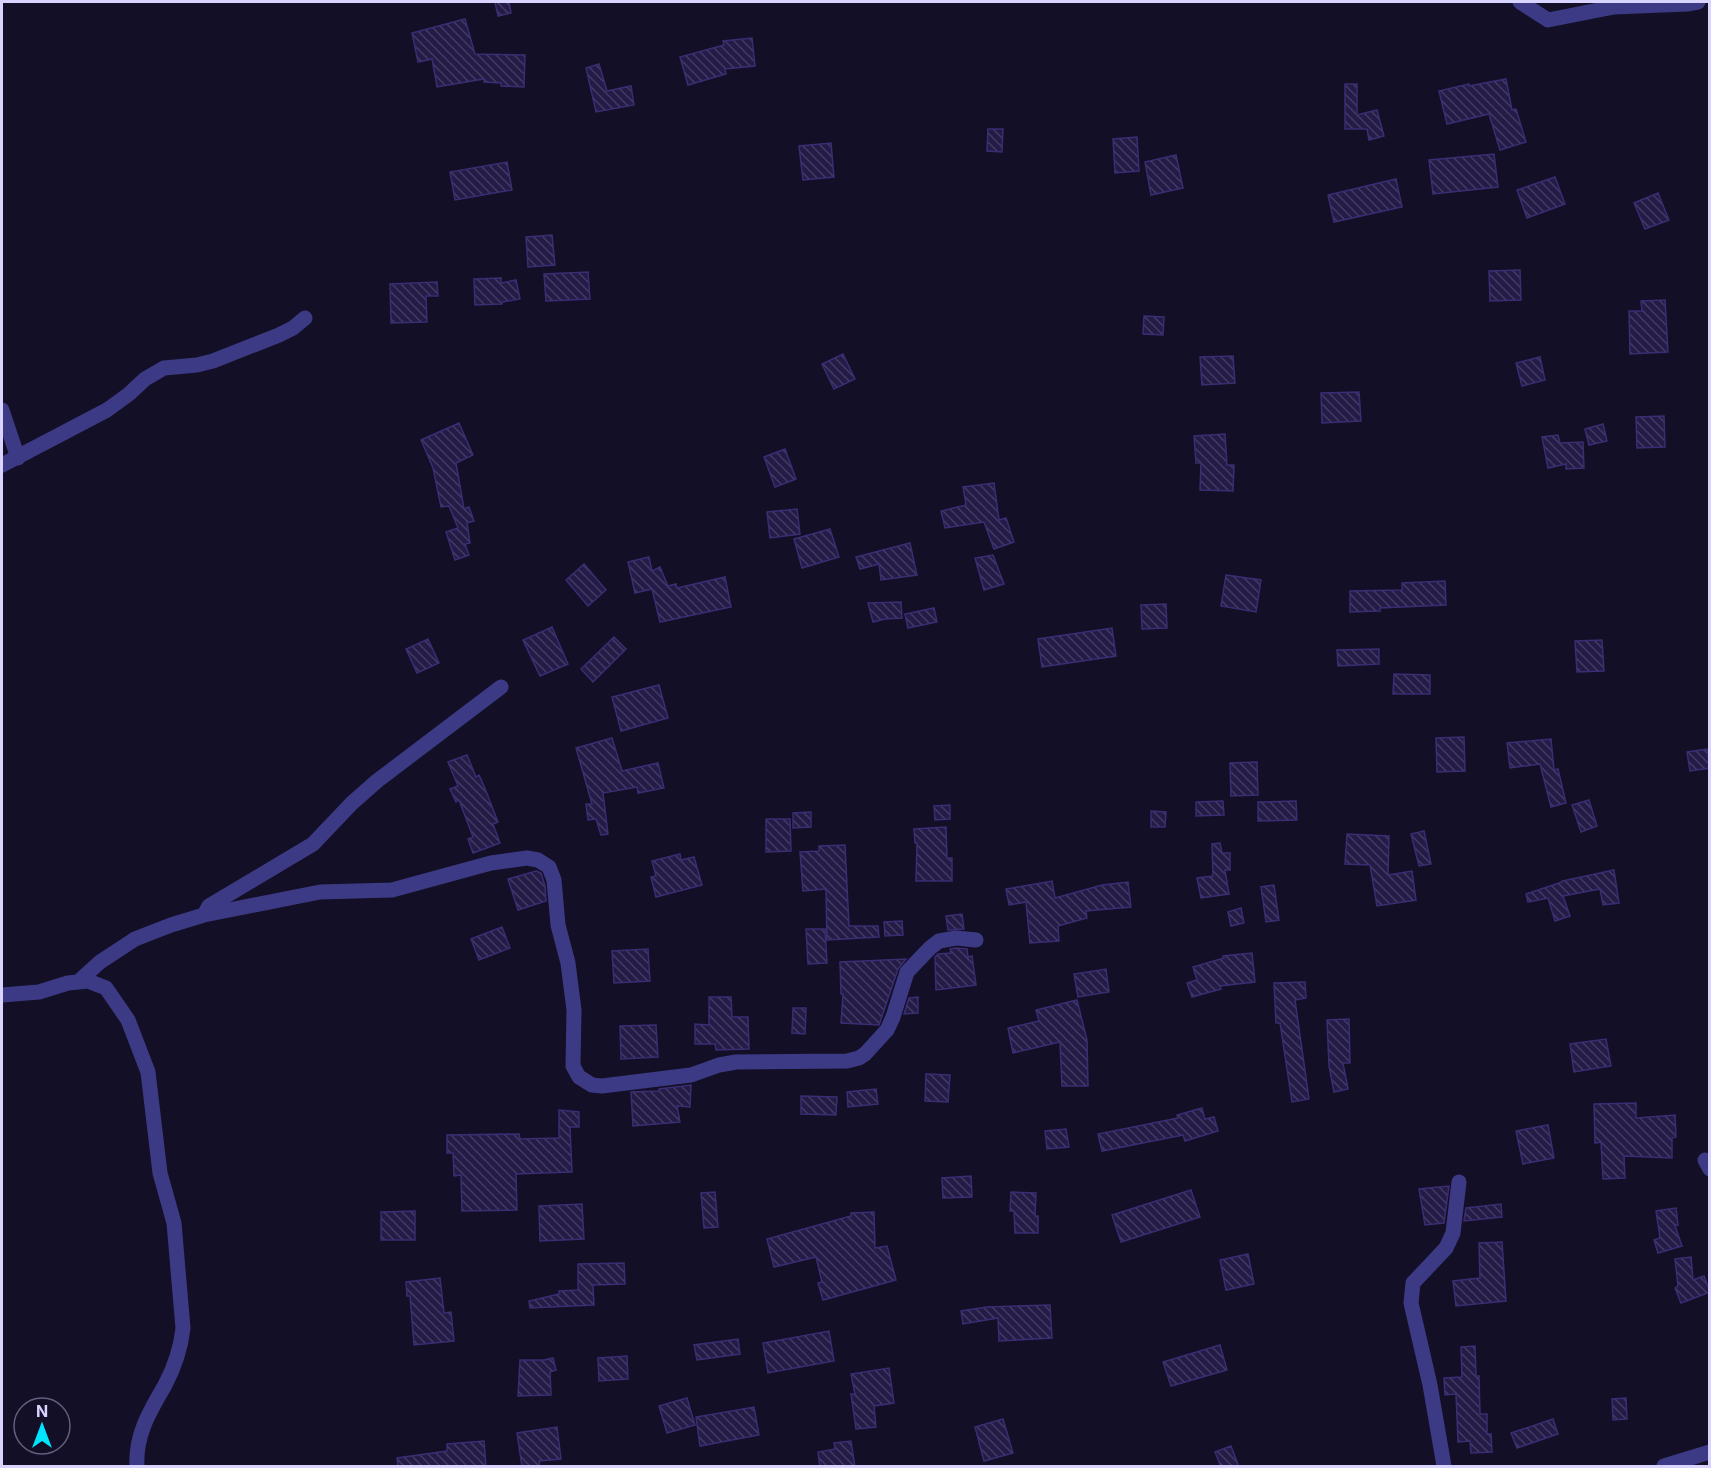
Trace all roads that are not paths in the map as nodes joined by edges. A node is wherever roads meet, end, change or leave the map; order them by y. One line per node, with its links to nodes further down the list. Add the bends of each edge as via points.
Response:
1 (1520, 2): 2 (street, via 1548,20 1614,7)
2 (1698, 2)
3 (305, 318): 5 (street, via 279,335 213,361 174,365 154,373 107,410)
4 (2, 410): 5 (street)
5 (18, 458): 6 (street)
6 (2, 465)
7 (501, 687): 8 (street, via 377,781 313,844 209,906)
8 (204, 915): 9 (street, via 320,892 393,890 491,863 538,860 549,867 554,880 558,926 574,1010 573,1066 584,1082 602,1086 691,1076 736,1062 859,1059 887,1030 907,972 930,948 939,941 956,938); 10 (street, via 135,939)
9 (976, 940)
10 (79, 981): 11 (street, via 39,992); 14 (street, via 106,988 128,1020 147,1072 160,1173 174,1223 182,1340 166,1383 150,1409 138,1443)
11 (2, 995)
12 (1459, 1182): 15 (street, via 1453,1233 1446,1248 1413,1283 1411,1303)
13 (1710, 1452): 16 (street)
14 (137, 1467)
15 (1444, 1467)
16 (1664, 1467)

